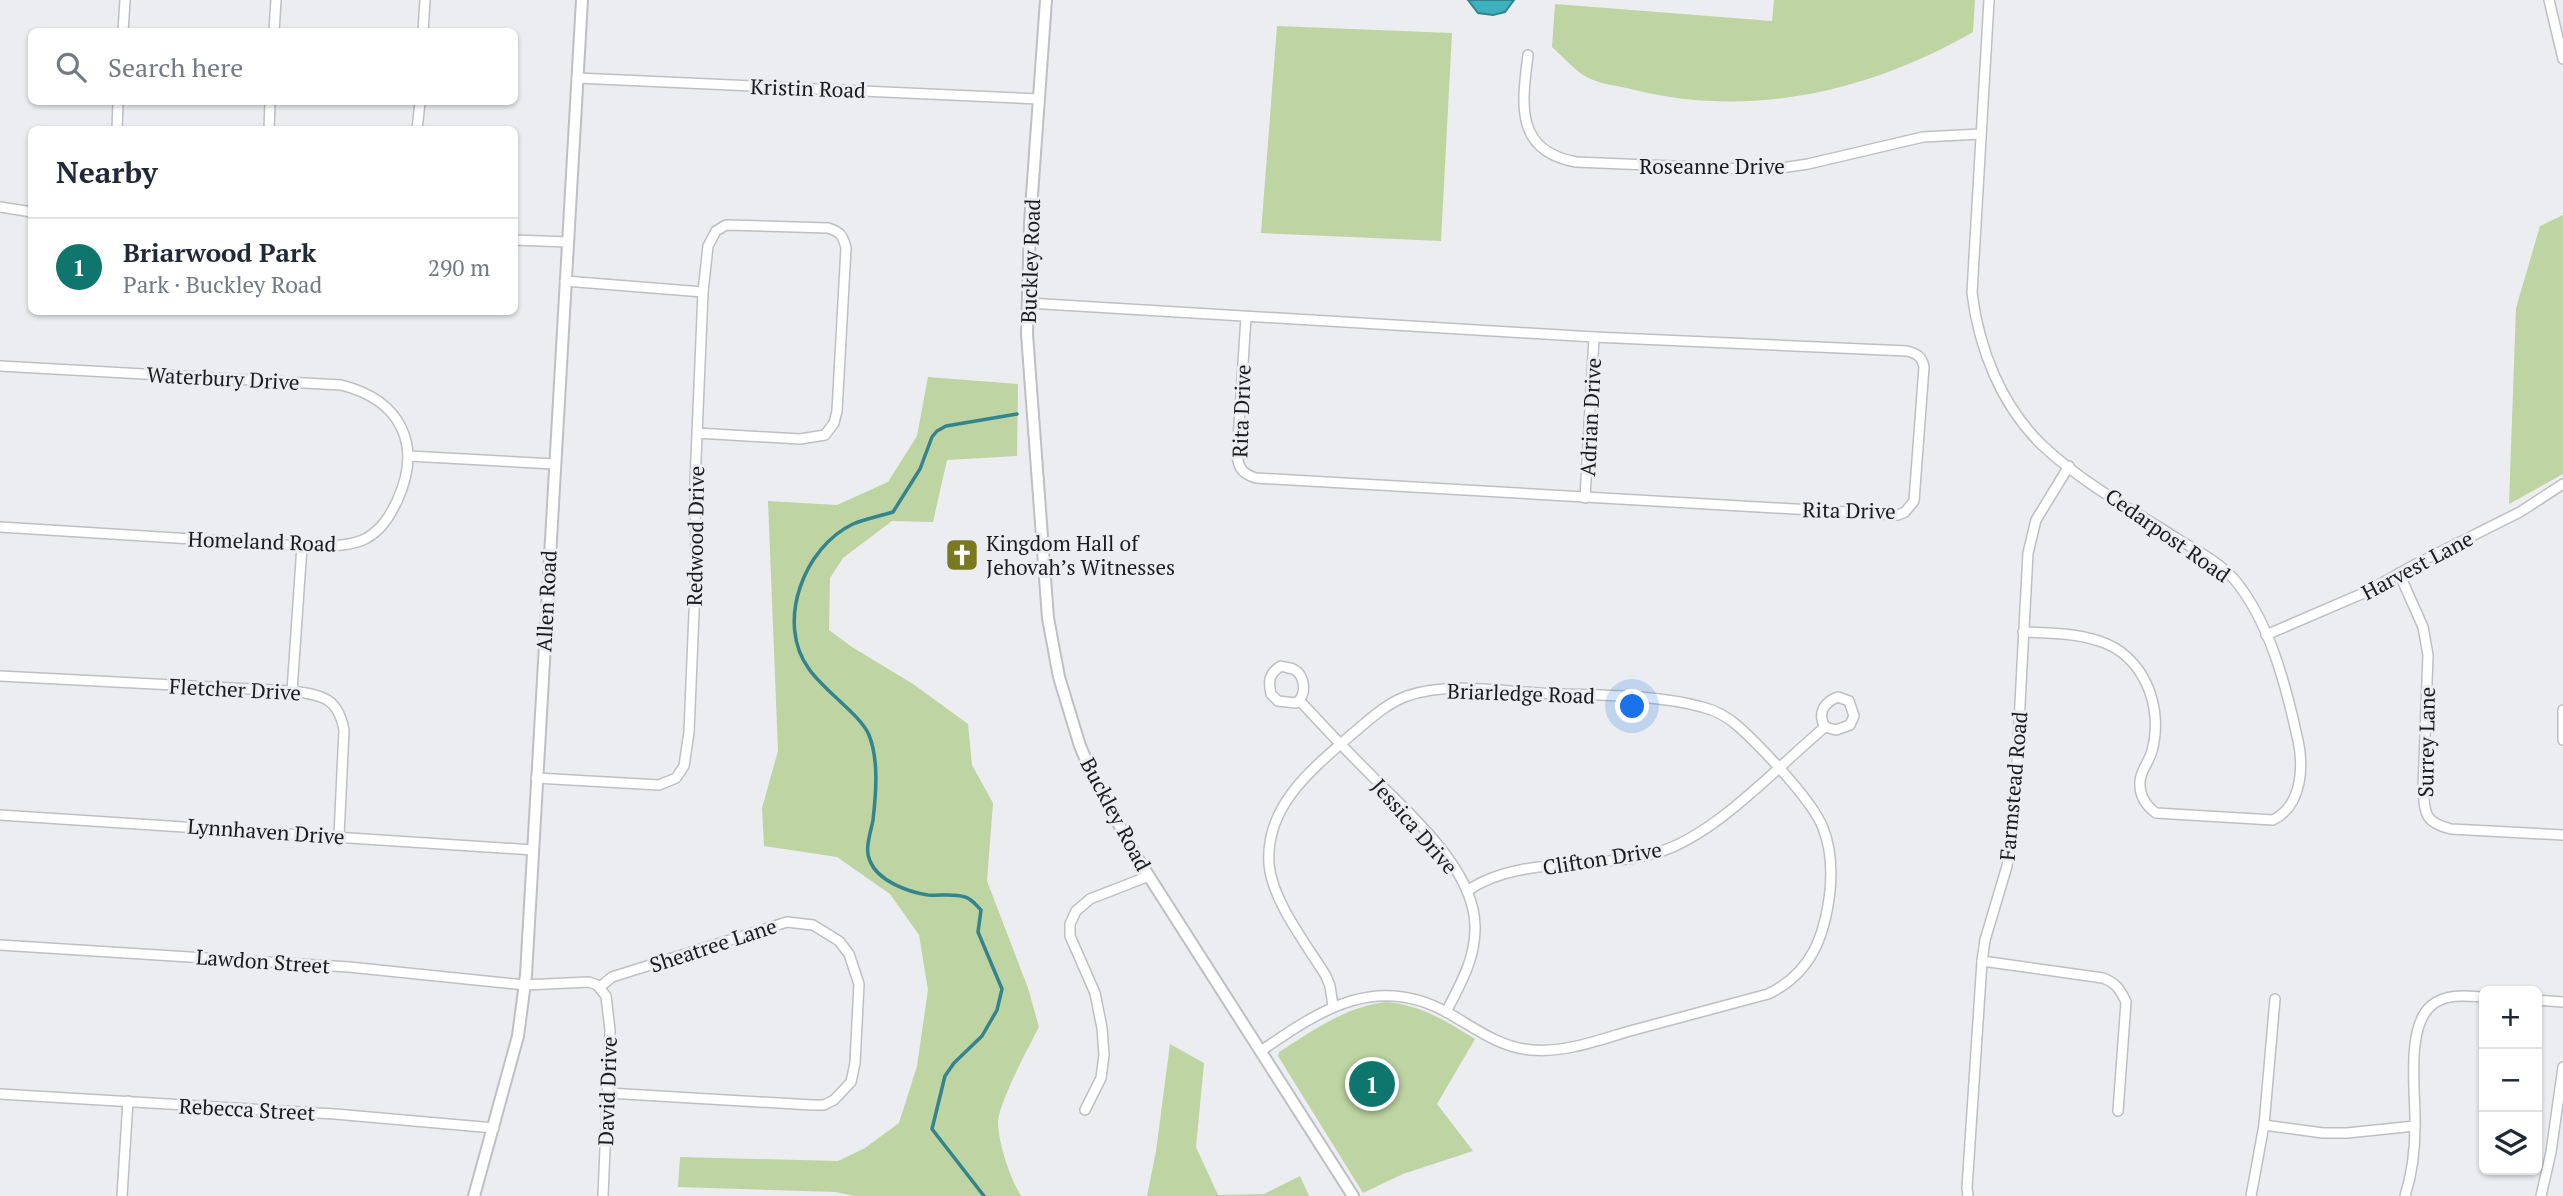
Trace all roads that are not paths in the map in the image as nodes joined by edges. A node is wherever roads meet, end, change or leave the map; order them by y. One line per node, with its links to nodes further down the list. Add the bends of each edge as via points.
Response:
1 (125, 0): 8 (street)
2 (276, 0): 9 (street)
3 (425, 0): 10 (street)
4 (582, 0): 13 (street, Allen Road)
5 (1046, 0): 14 (street, Buckley Road)
6 (1989, 0): 21 (street, Cedarpost Road)
7 (2549, 0): 12 (street)
8 (123, 28)
9 (274, 28)
10 (424, 28)
11 (1528, 54): 21 (street, Roseanne Drive, via 1523,101 1526,123 1534,140 1559,159 1768,170 1923,137)
12 (2563, 59)
13 (577, 78): 14 (street, Kristin Road); 25 (street, Allen Road)
14 (1039, 99): 28 (street, Buckley Road)
15 (118, 105): 18 (street)
16 (270, 105): 19 (street)
17 (420, 105): 20 (street)
18 (117, 126)
19 (268, 126)
20 (418, 126)
21 (1981, 134): 35 (street, Cedarpost Road, via 1972,266 1976,325 2005,397 2042,444)
22 (0, 207): 23 (street)
23 (28, 211)
24 (518, 240): 25 (street)
25 (568, 242): 26 (street, Allen Road)
26 (565, 281): 27 (street); 34 (street, Allen Road)
27 (704, 292): 32 (street, Redwood Drive); 32 (street, Redwood Drive, via 708,246 716,231 726,225 828,228 843,236 836,411 827,433 800,439)
28 (1028, 303): 29 (street, Rita Drive); 56 (street, Buckley Road, via 1047,604 1059,677 1092,774)
29 (1245, 317): 30 (street, Rita Drive); 37 (street, Rita Drive, via 1237,456 1246,475)
30 (1594, 337): 37 (street, Adrian Drive); 37 (street, Rita Drive, via 1908,351 1917,354 1924,367 1914,501 1898,515)
31 (0, 366): 33 (street, Waterbury Drive, via 341,386 363,391 384,405 398,424)
32 (697, 433): 51 (street, Redwood Drive, via 696,565 684,766 676,778 659,785)
33 (409, 456): 34 (street); 39 (street, Homeland Road, via 403,488 379,530 347,544)
34 (554, 464): 51 (street, Allen Road)
35 (2069, 467): 41 (street, Farmstead Road, via 2036,520 2028,553); 42 (street, Cedarpost Road, via 2219,565 2247,597)
36 (2563, 484): 40 (street, Harvest Lane, via 2520,512)
37 (1586, 498)
38 (0, 527): 39 (street, Homeland Road)
39 (302, 546): 44 (street)
40 (2399, 573): 42 (street, Harvest Lane); 53 (street, Surrey Lane, via 2423,627 2428,655 2423,789 2429,820 2451,829)
41 (2023, 632): 42 (street, Cedarpost Road, via 2102,642 2136,667 2155,703 2157,722 2140,782 2148,808 2168,816 2273,820 2284,815 2296,797 2299,747 2290,704); 59 (street, Farmstead Road, via 2014,817 2007,866)
42 (2266, 635)
43 (0, 676): 44 (street, Fletcher Drive)
44 (292, 691): 54 (street, Fletcher Drive, via 325,698 341,716)
45 (1300, 701): 45 (street, Jessica Drive, via 1278,701 1271,694 1273,670 1281,666 1299,674 1304,687); 49 (street, Jessica Drive)
46 (2563, 710): 48 (street)
47 (1825, 727): 50 (street, Clifton Drive)
48 (2563, 740)
49 (1340, 745): 50 (street, Briarledge Road, via 1381,709 1406,696 1434,690 1669,700 1723,715); 57 (street, Jessica Drive, via 1438,845); 66 (street, Briarledge Road, via 1318,762 1290,795 1276,820 1269,863 1284,908 1331,986)
50 (1777, 768): 57 (street, Clifton Drive, via 1733,808 1659,852 1529,869 1489,879); 67 (street, Briarledge Road, via 1807,800 1822,826 1831,876 1821,938 1813,954 1780,988 1557,1050 1506,1045)
51 (536, 778): 55 (street, Allen Road)
52 (0, 814): 54 (street, Lynnhaven Drive)
53 (2563, 835)
54 (339, 836): 55 (street, Lynnhaven Drive)
55 (533, 850): 60 (street, Allen Road)
56 (1149, 876): 68 (street, Buckley Road); 73 (street, via 1090,899 1070,924 1070,936 1095,993 1102,1028 1101,1078)
57 (1467, 891): 67 (street, Jessica Drive, via 1475,926 1471,959)
58 (0, 945): 60 (street, Lawdon Street, via 349,967)
59 (1982, 961): 74 (street, via 2103,978 2120,989 2126,1002); 82 (street, Farmstead Road)
60 (524, 985): 61 (street, via 589,982); 77 (street, Allen Road, via 518,1035)
61 (600, 987): 70 (street, David Drive, via 606,996 610,1030); 70 (street, Sheatree Lane, via 612,977 787,922 813,925 839,942 849,954 859,984 851,1082 843,1094 824,1105)
62 (2479, 997): 76 (street, via 2444,998 2421,1018 2415,1051)
63 (2275, 999): 75 (street)
64 (2542, 1000): 65 (street)
65 (2563, 1002)
66 (1333, 1006): 67 (street, Briarledge Road, via 1364,996 1387,995); 68 (street, Briarledge Road)
67 (1446, 1012)
68 (1261, 1051): 81 (street, Buckley Road)
69 (2563, 1068): 85 (street)
70 (608, 1093): 80 (street, David Drive)
71 (0, 1094): 72 (street, Rebecca Street)
72 (128, 1101): 77 (street, Rebecca Street); 78 (street)
73 (1085, 1110)
74 (2118, 1111)
75 (2264, 1125): 76 (street, via 2323,1133); 83 (street)
76 (2415, 1126): 84 (street)
77 (494, 1128): 79 (street, Allen Road)
78 (122, 1196)
79 (474, 1196)
80 (603, 1196)
81 (1353, 1196)
82 (1968, 1196)
83 (2251, 1196)
84 (2405, 1196)
85 (2541, 1196)

